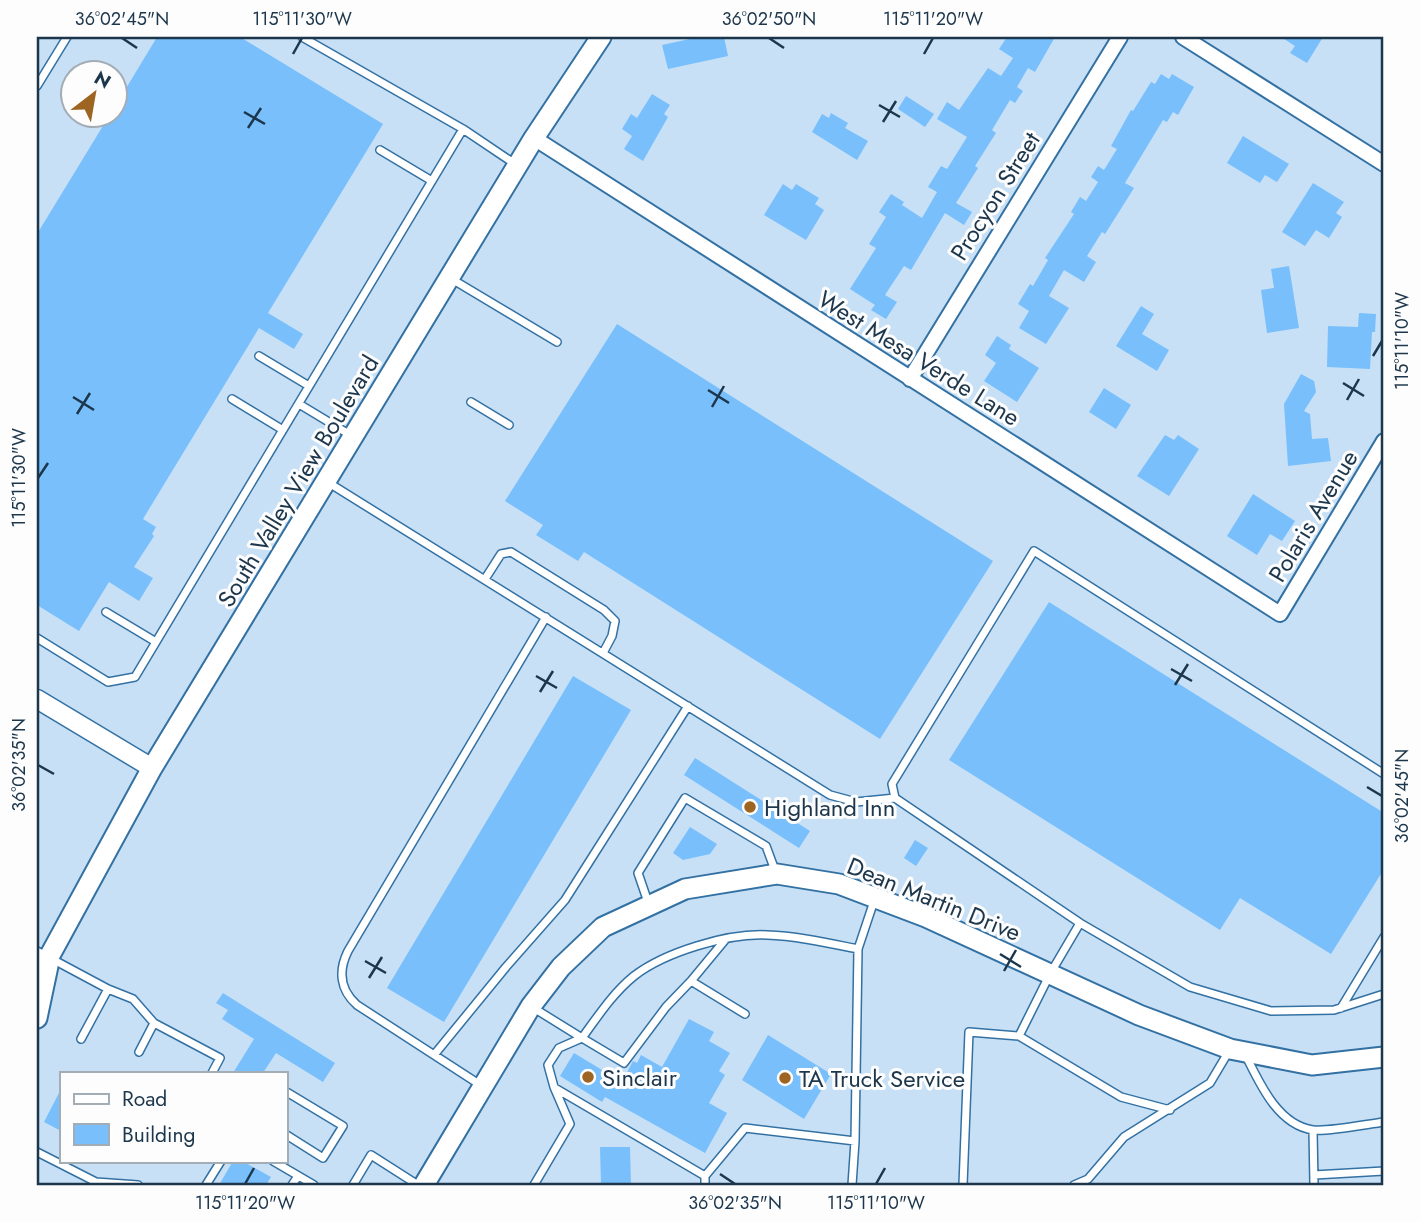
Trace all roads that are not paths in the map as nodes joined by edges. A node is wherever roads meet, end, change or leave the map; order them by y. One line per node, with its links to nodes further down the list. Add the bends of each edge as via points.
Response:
1 (67, 37): 6 (lane)
2 (302, 37): 7 (lane)
3 (601, 37): 8 (main road, South Valley View Boulevard)
4 (1120, 37): 16 (street, Procyon Street)
5 (1183, 37): 10 (street)
6 (37, 86)
7 (463, 129): 11 (lane); 12 (lane)
8 (534, 138): 11 (main road, South Valley View Boulevard); 16 (street, West Mesa Verde Lane)
9 (380, 150): 12 (lane)
10 (1384, 164)
11 (517, 166): 13 (main road, South Valley View Boulevard)
12 (432, 181): 17 (lane)
13 (449, 278): 14 (lane); 23 (main road, South Valley View Boulevard)
14 (557, 342)
15 (259, 356): 17 (lane)
16 (910, 379): 28 (street, West Mesa Verde Lane)
17 (309, 386): 20 (lane)
18 (232, 399): 22 (lane)
19 (471, 402): 21 (lane)
20 (299, 404): 22 (lane); 23 (lane)
21 (509, 425)
22 (283, 430): 31 (lane)
23 (353, 436): 25 (main road, South Valley View Boulevard)
24 (1384, 441): 28 (street, Polaris Avenue)
25 (326, 481): 26 (lane); 35 (main road, South Valley View Boulevard)
26 (485, 579): 29 (lane); 32 (lane, via 501,554 511,552 604,610 615,621)
27 (106, 612): 31 (lane)
28 (1280, 614)
29 (546, 617): 32 (lane); 61 (lane, via 341,969 345,990 357,1005)
30 (37, 638): 31 (lane, via 108,682 135,677)
31 (156, 642)
32 (603, 653): 34 (lane)
33 (37, 699): 35 (street)
34 (688, 706): 37 (lane, via 830,795 856,802); 61 (lane, via 565,900)
35 (152, 768): 45 (main road, South Valley View Boulevard)
36 (1384, 774): 37 (lane, via 1034,551 892,784)
37 (895, 798): 41 (lane)
38 (777, 874): 39 (main road, Dean Martin Drive, via 839,884); 40 (main road, Dean Martin Drive, via 685,889); 40 (lane, via 766,846 685,798 638,873)
39 (875, 897): 44 (lane); 46 (main road, Dean Martin Drive)
40 (649, 905): 51 (main road, Dean Martin Drive, via 603,927 561,967)
41 (1080, 923): 46 (lane); 52 (lane, via 1190,987 1271,1011)
42 (1384, 937): 52 (lane)
43 (725, 940): 44 (lane, via 764,934); 48 (lane); 57 (lane, via 674,953 635,976 611,998)
44 (858, 949): 71 (lane)
45 (43, 955): 47 (main road, South Valley View Boulevard); 49 (lane); 54 (main road, South Valley View Boulevard)
46 (1050, 974): 56 (lane); 59 (main road, Dean Martin Drive, via 1139,1015)
47 (37, 979)
48 (691, 981): 53 (lane); 57 (lane, via 625,1063)
49 (108, 989): 55 (lane, via 133,999); 58 (lane)
50 (1384, 993): 52 (lane)
51 (531, 1006): 57 (lane); 64 (main road, Dean Martin Drive)
52 (1340, 1009)
53 (745, 1014)
54 (37, 1018)
55 (154, 1023): 60 (lane); 63 (lane, via 220,1058)
56 (1019, 1036): 67 (lane, via 1121,1097); 90 (lane, via 969,1032)
57 (582, 1038): 65 (lane, via 559,1048 548,1065)
58 (81, 1039)
59 (1237, 1051): 62 (main road, Dean Martin Drive, via 1312,1065); 67 (lane, via 1210,1083); 69 (lane, via 1287,1118)
60 (139, 1052)
61 (434, 1055): 64 (lane)
62 (1384, 1057)
63 (213, 1072)
64 (483, 1086): 86 (main road, Dean Martin Drive)
65 (554, 1087): 78 (lane); 87 (lane, via 570,1124)
66 (287, 1092): 70 (lane, via 343,1126 323,1158)
67 (1170, 1110): 91 (lane, via 1124,1137 1088,1179)
68 (1384, 1122): 69 (lane)
69 (1313, 1130): 76 (lane)
70 (287, 1135)
71 (855, 1141): 78 (lane, via 745,1128); 89 (lane)
72 (37, 1152): 79 (lane)
73 (220, 1162): 81 (lane)
74 (275, 1162): 77 (lane)
75 (1384, 1171): 76 (lane)
76 (1314, 1175): 92 (lane)
77 (298, 1176): 82 (lane); 83 (lane)
78 (705, 1176): 88 (lane)
79 (96, 1184): 80 (lane)
80 (138, 1185)
81 (206, 1185)
82 (292, 1185)
83 (314, 1185)
84 (353, 1185): 85 (lane, via 371,1155)
85 (418, 1185)
86 (425, 1185)
87 (534, 1185)
88 (705, 1185)
89 (852, 1185)
90 (963, 1185)
91 (1074, 1185)
92 (1314, 1185)

